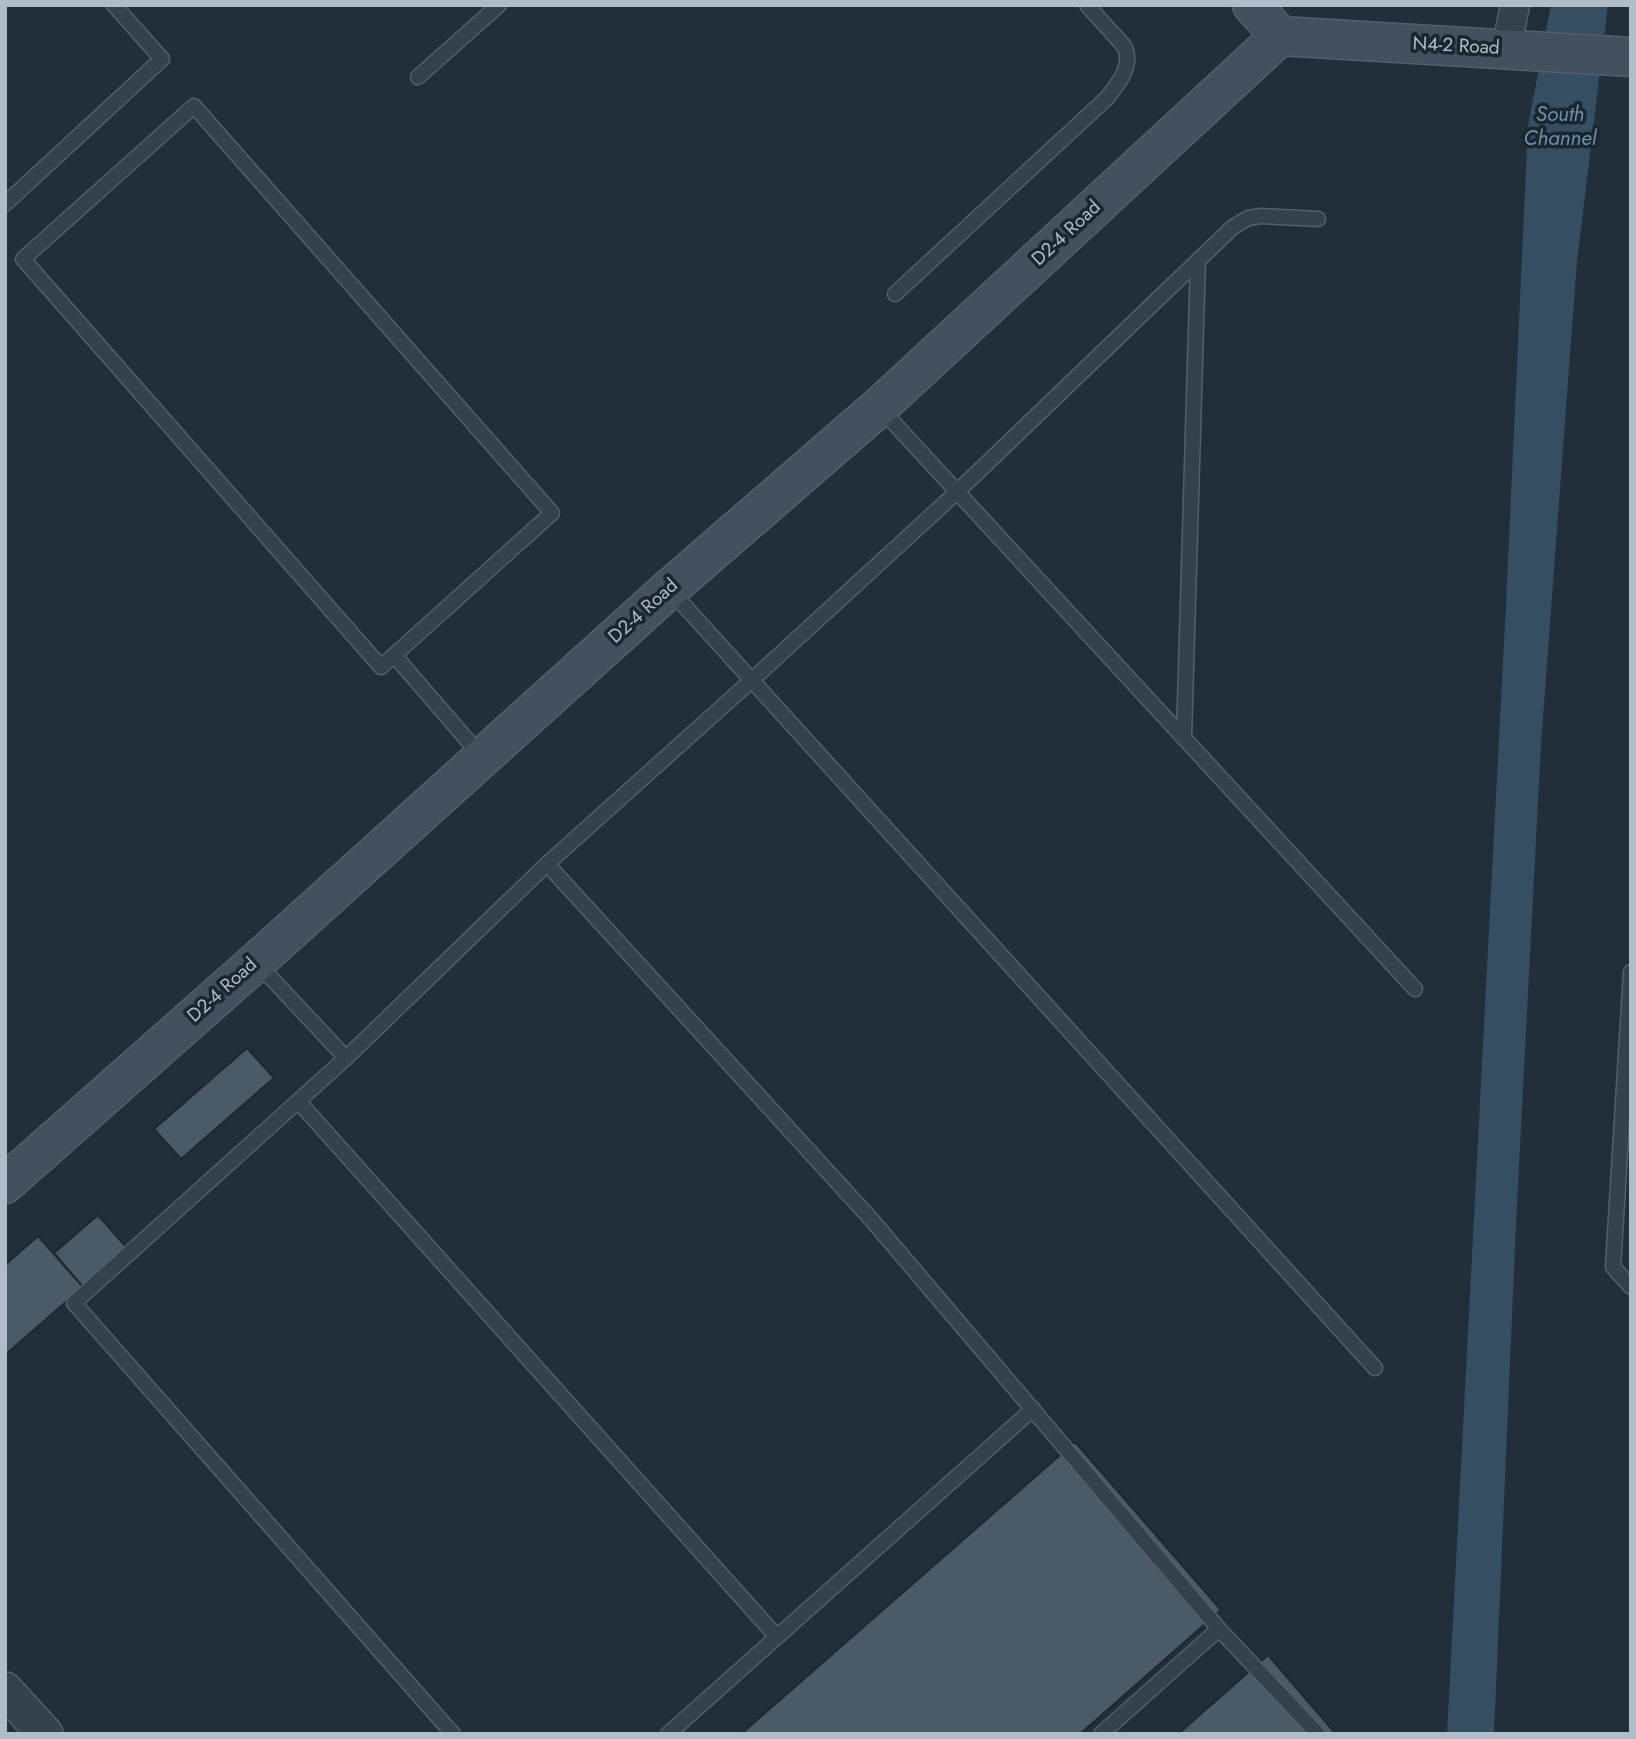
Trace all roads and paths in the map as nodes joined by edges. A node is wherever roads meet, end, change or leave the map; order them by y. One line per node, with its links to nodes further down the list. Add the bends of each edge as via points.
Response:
1 (114, 5): 10 (lane, via 162,60)
2 (499, 5): 9 (lane)
3 (1087, 5): 13 (lane, via 1128,53 1119,83)
4 (1252, 5): 6 (main road)
5 (1516, 5): 7 (street)
6 (1280, 36): 7 (main road, N4-2 Road); 14 (main road, D2-4 Road)
7 (1506, 50): 8 (main road, N4-2 Road)
8 (1631, 57)
9 (418, 77)
10 (5, 204)
11 (1318, 219): 12 (lane, via 1248,218)
12 (1198, 260): 15 (lane); 19 (lane)
13 (895, 294)
14 (879, 407): 15 (lane); 16 (main road, D2-4 Road)
15 (958, 491): 18 (lane); 19 (lane)
16 (669, 589): 18 (lane); 20 (main road, D2-4 Road)
17 (394, 655): 17 (lane, via 382,667 23,259 194,106 552,513); 20 (lane)
18 (752, 680): 21 (lane); 29 (lane)
19 (1184, 737): 24 (lane)
20 (482, 758): 22 (main road, D2-4 Road)
21 (548, 864): 25 (lane); 30 (lane, via 870,1218)
22 (256, 962): 25 (lane); 27 (main road, D2-4 Road)
23 (1631, 972): 28 (lane, via 1612,1267)
24 (1415, 989)
25 (346, 1058): 26 (lane)
26 (298, 1101): 32 (lane); 35 (lane, via 74,1303)
27 (5, 1184)
28 (1631, 1287)
29 (1375, 1368)
30 (1032, 1409): 31 (lane); 32 (lane)
31 (1219, 1629): 37 (lane); 38 (lane)
32 (777, 1637): 36 (lane)
33 (5, 1690): 34 (street)
34 (45, 1734)
35 (453, 1734)
36 (668, 1734)
37 (1101, 1734)
38 (1318, 1734)

